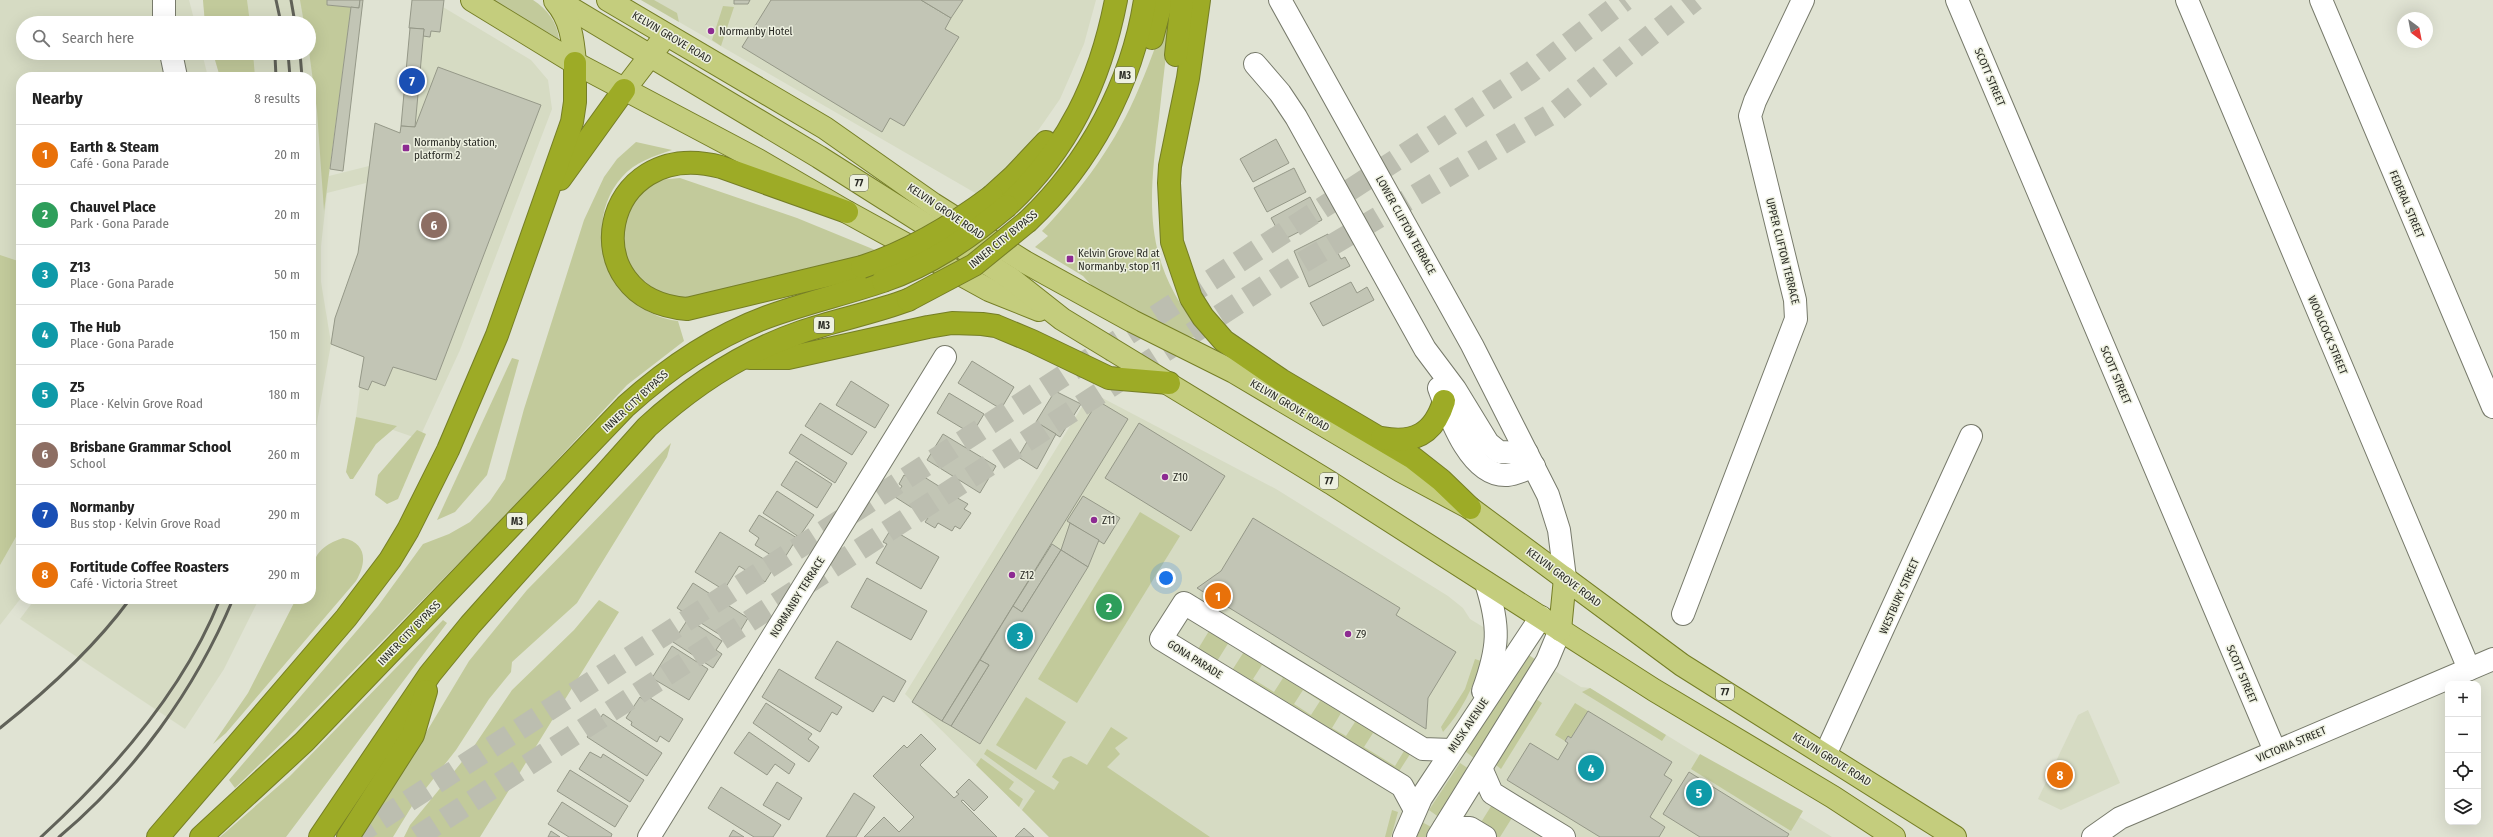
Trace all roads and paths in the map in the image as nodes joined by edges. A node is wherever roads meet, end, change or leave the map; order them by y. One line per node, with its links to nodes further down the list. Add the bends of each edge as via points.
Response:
1 (164, 0): 16 (street)
2 (472, 0): 20 (main road, KELVIN GROVE ROAD)
3 (554, 0): 20 (main road, via 571,28)
4 (557, 0): 18 (main road, KELVIN GROVE ROAD / 77)
5 (608, 0): 17 (main road, KELVIN GROVE ROAD / 77)
6 (1116, 0): 26 (highway, INNER CITY BYPASS / M3, via 1098,72 1068,133 1028,186)
7 (1145, 0): 24 (highway, INNER CITY BYPASS / M3, via 1135,44 1114,104)
8 (1162, 0): 24 (highway, via 1146,58 1133,87 1120,112)
9 (1182, 0): 25 (highway, via 1164,143)
10 (1199, 0): 25 (highway, via 1188,78)
11 (1280, 0): 38 (street, LOWER CLIFTON TERRACE, via 1472,344)
12 (1803, 0): 42 (street, UPPER CLIFTON TERRACE, via 1750,116 1795,300 1796,319)
13 (1957, 0): 50 (street, SCOTT STREET)
14 (2187, 0): 46 (street, WOOLCOCK STREET)
15 (2321, 0): 35 (street, FEDERAL STREET)
16 (164, 16)
17 (666, 34): 18 (main road); 39 (main road, KELVIN GROVE ROAD / 77, via 825,128 934,204 1012,254 1234,372 1401,471)
18 (650, 55): 23 (main road); 29 (main road, KELVIN GROVE ROAD / 77, via 1003,274)
19 (172, 60): 22 (street)
20 (575, 63): 23 (main road, KELVIN GROVE ROAD); 27 (highway, via 572,122)
21 (1255, 64): 30 (street, via 1296,116)
22 (175, 72)
23 (624, 90): 27 (highway); 28 (main road, KELVIN GROVE ROAD, via 765,163)
24 (1098, 132): 32 (highway, INNER CITY BYPASS / M3, bridge, via 1065,182 1028,221 974,265 908,300 801,332)
25 (1170, 166): 37 (highway, via 1169,219 1172,242 1192,298 1211,327 1224,341 1281,380)
26 (1000, 201): 28 (highway, bridge, via 962,218 930,237 862,267 687,309 665,306 646,298 625,278 614,252 614,224 624,197 644,177 669,164 680,162 707,163 721,167); 56 (highway, INNER CITY BYPASS / M3, bridge, via 984,226 939,257 883,282 795,308 745,327 683,360 655,380 626,406 304,742)
27 (545, 202): 55 (highway, via 479,380 427,495 408,530 381,572 346,618)
28 (847, 212): 29 (main road, KELVIN GROVE ROAD, via 989,290)
29 (1062, 319): 33 (main road, KELVIN GROVE ROAD / 77)
30 (1425, 349): 34 (street); 38 (street, via 1451,383 1490,446 1503,453)
31 (945, 357): 59 (street, NORMANBY TERRACE)
32 (743, 358): 33 (highway, via 788,358 928,327 982,324 996,326 1026,338 1109,378); 47 (highway, INNER CITY BYPASS / M3, via 696,387 647,427 470,625)
33 (1169, 383): 41 (main road, KELVIN GROVE ROAD / 77)
34 (1444, 401): 37 (highway, via 1435,421 1422,434 1406,440); 38 (street, via 1463,444 1478,462 1504,475)
35 (2493, 407)
36 (1971, 436): 51 (street, WESTBURY STREET)
37 (1382, 438): 39 (highway, via 1427,468)
38 (1530, 460): 40 (street, LOWER CLIFTON TERRACE, via 1551,502 1557,523)
39 (1470, 508): 40 (main road, KELVIN GROVE ROAD / 77)
40 (1565, 578): 43 (main road); 44 (main road); 51 (main road, KELVIN GROVE ROAD / 77, via 1682,665)
41 (1486, 583): 43 (main road, KELVIN GROVE ROAD / 77); 48 (street, via 1495,612 1496,638 1489,671)
42 (1683, 614)
43 (1541, 617): 44 (main road, KELVIN GROVE ROAD / 77); 48 (street, MUSK AVENUE)
44 (1560, 630): 52 (street, via 1551,654); 63 (main road, KELVIN GROVE ROAD / 77)
45 (2493, 659): 46 (street, VICTORIA STREET)
46 (2469, 669): 50 (street, VICTORIA STREET)
47 (430, 674): 57 (highway, INNER CITY BYPASS / M3); 58 (highway, via 413,735)
48 (1472, 718): 49 (street, MUSK AVENUE)
49 (1451, 750): 53 (street, MUSK AVENUE); 53 (street, GONA PARADE, via 1423,749 1184,603 1161,639 1402,786)
50 (2274, 751): 65 (street, VICTORIA STREET, via 2120,818)
51 (1825, 755): 64 (main road, KELVIN GROVE ROAD / 77)
52 (1481, 768): 54 (street); 62 (street, via 1492,793)
53 (1415, 810): 60 (street, MUSK AVENUE)
54 (1441, 832): 61 (street, via 1470,828)
55 (158, 837)
56 (201, 837)
57 (320, 837)
58 (348, 837)
59 (649, 837)
60 (1404, 837)
61 (1485, 837)
62 (1564, 837)
63 (1894, 837)
64 (1955, 837)
65 (2092, 837)

